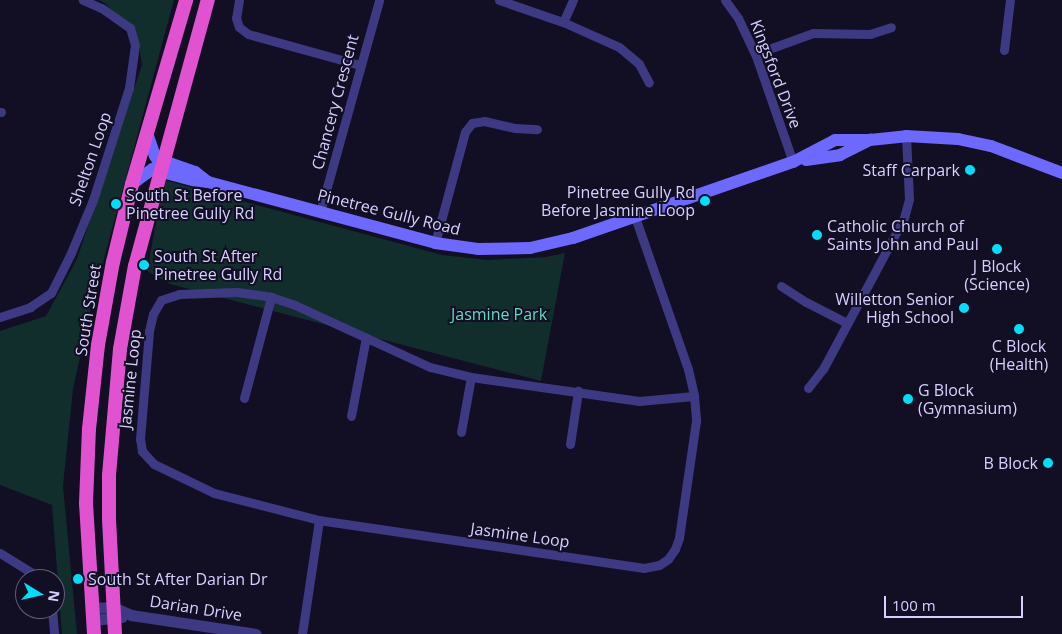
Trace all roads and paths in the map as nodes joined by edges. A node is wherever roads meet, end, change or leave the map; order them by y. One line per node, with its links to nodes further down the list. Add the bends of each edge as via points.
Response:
1 (82, 0): 28 (street, Shelton Loop, via 101,8 130,28 135,45 129,88 93,200 50,293 30,307)
2 (186, 0): 17 (highway, South Street)
3 (208, 0): 20 (highway)
4 (239, 0): 14 (street, via 236,18 239,27 248,34)
5 (378, 0): 14 (street, Chancery Crescent)
6 (499, 0): 10 (street)
7 (573, 0): 10 (street)
8 (725, 0): 13 (street, Kingsford Drive, via 738,18)
9 (1010, 0): 12 (street)
10 (563, 22): 15 (street, via 619,47 639,64)
11 (891, 28): 13 (street, via 870,34 813,33)
12 (1004, 50)
13 (756, 56): 19 (street, Kingsford Drive)
14 (360, 65): 23 (street, Chancery Crescent)
15 (649, 83)
16 (537, 129): 25 (street, via 484,121 472,123 465,132)
17 (147, 132): 20 (main road); 22 (highway, South Street)
18 (906, 136): 19 (main road, Pinetree Gully Road, via 835,140); 21 (main road, Pinetree Gully Road, via 938,137 991,146); 29 (street, via 909,199 904,218)
19 (793, 162): 24 (main road, Pinetree Gully Road)
20 (161, 166): 22 (main road); 23 (main road, Pinetree Gully Road, via 169,164 195,172 208,182); 42 (highway, via 135,266 117,377 109,475)
21 (1062, 173)
22 (132, 184): 43 (highway, South Street, via 104,305 89,429 86,503)
23 (320, 212): 25 (main road, Pinetree Gully Road)
24 (636, 217): 25 (main road, Pinetree Gully Road, via 574,238 530,248 478,249); 34 (street, Jasmine Loop, via 688,368)
25 (435, 243)
26 (781, 286): 29 (street)
27 (271, 297): 30 (street, Jasmine Loop); 35 (street); 39 (street, Jasmine Loop, via 237,292 180,294 161,300 149,331 140,439 142,451 154,464 214,493)
28 (0, 317)
29 (847, 322): 32 (street, via 823,369)
30 (366, 337): 31 (street, Jasmine Loop, via 430,367); 36 (street)
31 (471, 376): 33 (street, Jasmine Loop); 37 (street)
32 (808, 388)
33 (578, 391): 34 (street, Jasmine Loop, via 639,401); 38 (street)
34 (694, 396): 39 (street, Jasmine Loop, via 696,421 679,538 676,549 659,565 644,568)
35 (244, 398)
36 (351, 416)
37 (461, 432)
38 (570, 444)
39 (319, 520): 49 (street)
40 (0, 553): 41 (street)
41 (26, 569)
42 (113, 613): 43 (street, Darian Drive); 47 (highway); 48 (street, Darian Drive)
43 (93, 614): 46 (highway, South Street)
44 (53, 619): 45 (street)
45 (54, 634)
46 (94, 634)
47 (114, 634)
48 (256, 634)
49 (302, 634)

